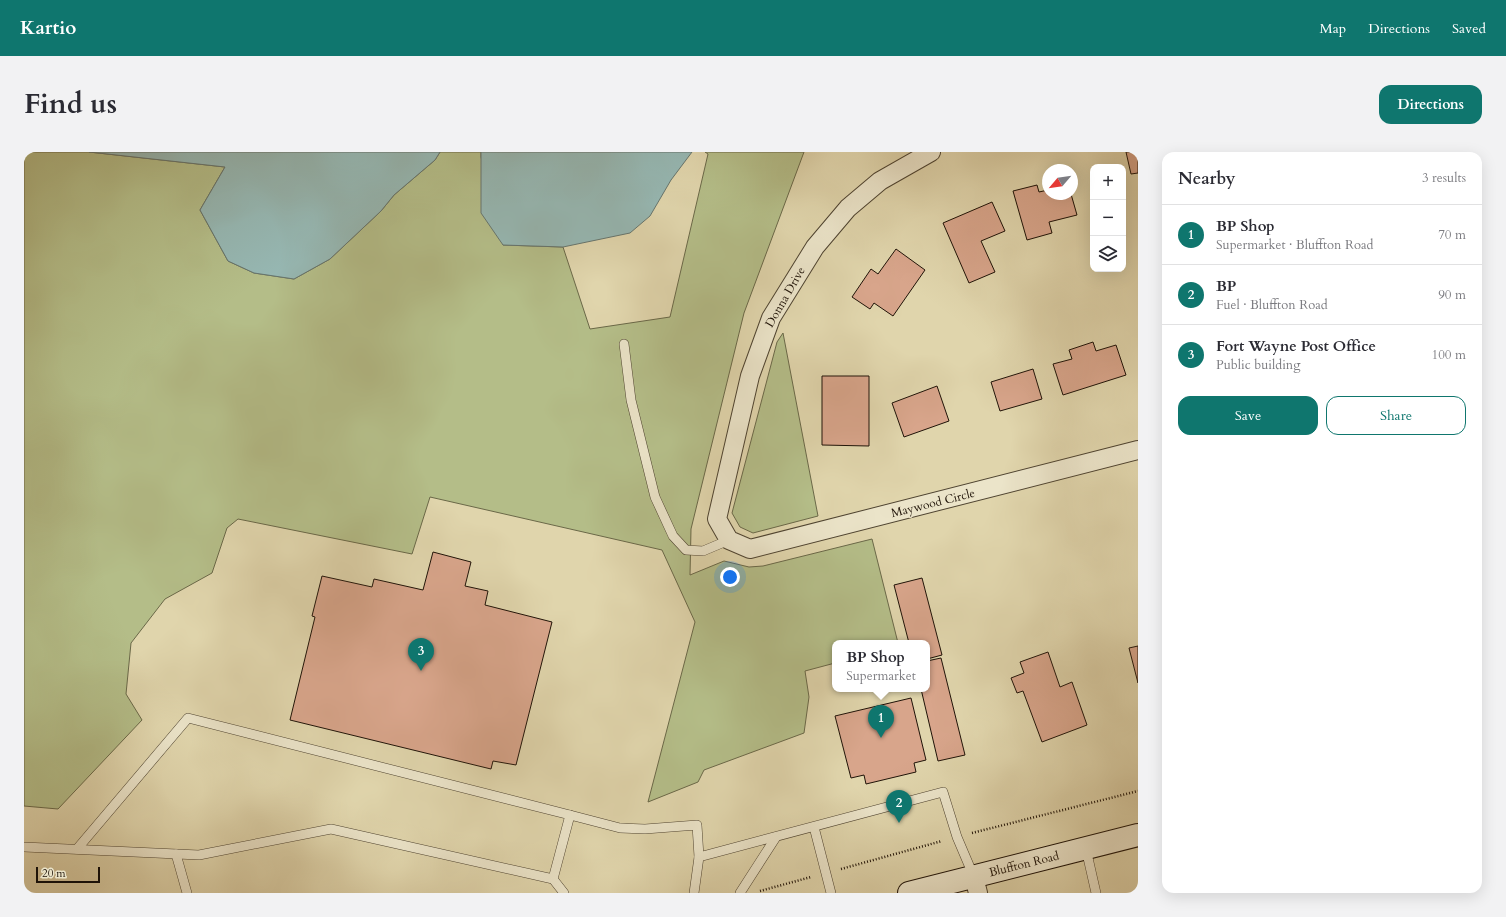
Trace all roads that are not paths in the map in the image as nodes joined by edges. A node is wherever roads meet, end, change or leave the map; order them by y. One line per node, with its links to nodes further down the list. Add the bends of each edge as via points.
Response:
1 (931, 152): 4 (street, Donna Drive, via 880,181 848,208 814,247 771,318 750,376 717,519)
2 (624, 344): 4 (lane, via 631,400 655,497 673,536 686,550 703,551)
3 (1138, 450): 4 (street, Maywood Circle, via 750,549)
4 (729, 540)
5 (570, 815): 10 (lane, via 188,718); 13 (lane, via 620,828 697,825); 14 (lane)
6 (814, 827): 8 (lane); 15 (lane, via 943,792); 20 (lane)
7 (1138, 835): 11 (main road, Bluffton Road)
8 (776, 837): 13 (lane); 19 (lane)
9 (24, 847): 10 (lane)
10 (77, 849): 12 (lane)
11 (1086, 849): 15 (main road, Bluffton Road); 22 (lane)
12 (176, 854): 14 (lane, via 198,856 330,829); 16 (lane)
13 (699, 857): 18 (lane)
14 (553, 879): 17 (lane)
15 (976, 885): 21 (main road, Bluffton Road)
16 (187, 893)
17 (564, 893)
18 (694, 893)
19 (740, 893)
20 (831, 893)
21 (909, 893)
22 (1096, 893)

